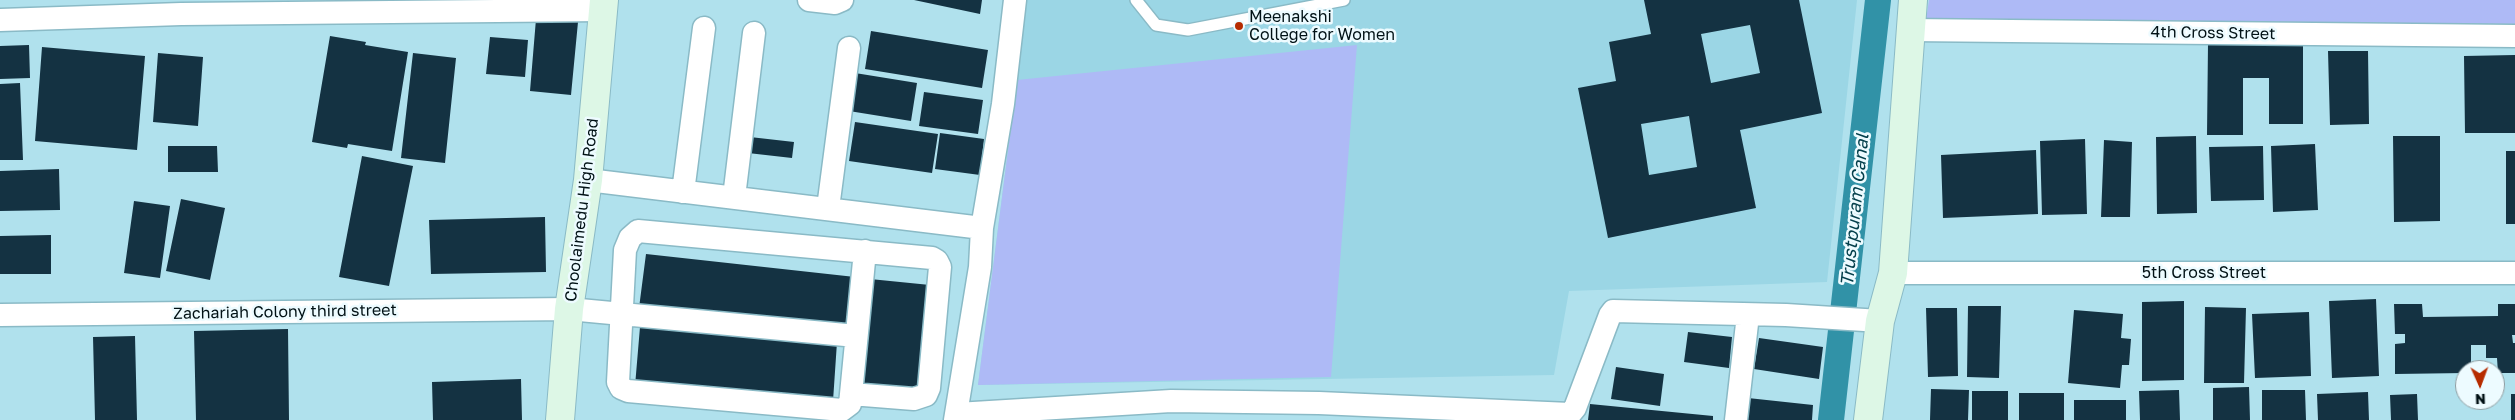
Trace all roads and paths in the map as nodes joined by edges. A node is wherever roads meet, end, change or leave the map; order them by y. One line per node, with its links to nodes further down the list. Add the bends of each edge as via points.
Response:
1 (809, 0): 2 (street, via 835,3)
2 (842, 0)
3 (1015, 0): 18 (street, via 1003,104)
4 (1136, 0): 5 (lane, via 1156,25 1188,30)
5 (1344, 0)
6 (1913, 0): 10 (street)
7 (603, 5): 8 (street); 14 (street, Choolaimedu High Road)
8 (0, 20)
9 (704, 28): 15 (street)
10 (1910, 30): 12 (street, 4th Cross Street); 20 (street)
11 (754, 33): 16 (street)
12 (2515, 36)
13 (849, 48): 17 (street)
14 (588, 180): 15 (street); 22 (street, Choolaimedu High Road)
15 (683, 192): 16 (street)
16 (734, 197): 17 (street)
17 (828, 208): 18 (street)
18 (982, 228): 29 (street, via 980,267)
19 (865, 251): 23 (street, via 638,231 630,238 625,250); 27 (street); 28 (street, via 938,261)
20 (1893, 273): 21 (street, 5th Cross Street); 26 (street)
21 (2515, 273)
22 (569, 309): 23 (street, Zachariah Colony third street); 24 (street, Zachariah Colony third street); 35 (street, Choolaimedu High Road)
23 (621, 314): 27 (street, Zachariah Colony third street); 30 (street, via 618,382 628,392 842,410 850,404)
24 (0, 315)
25 (1748, 315): 26 (street, via 1786,314); 32 (street, via 1613,311 1576,408 1570,414); 36 (street)
26 (1880, 321): 37 (street)
27 (856, 336): 30 (street)
28 (933, 337): 29 (street); 30 (street, via 929,388 922,398)
29 (968, 340): 34 (street)
30 (851, 394)
31 (1170, 410): 32 (street); 33 (street)
32 (1318, 411)
33 (1033, 414): 34 (street)
34 (956, 417)
35 (560, 420)
36 (1736, 420)
37 (1868, 420)

